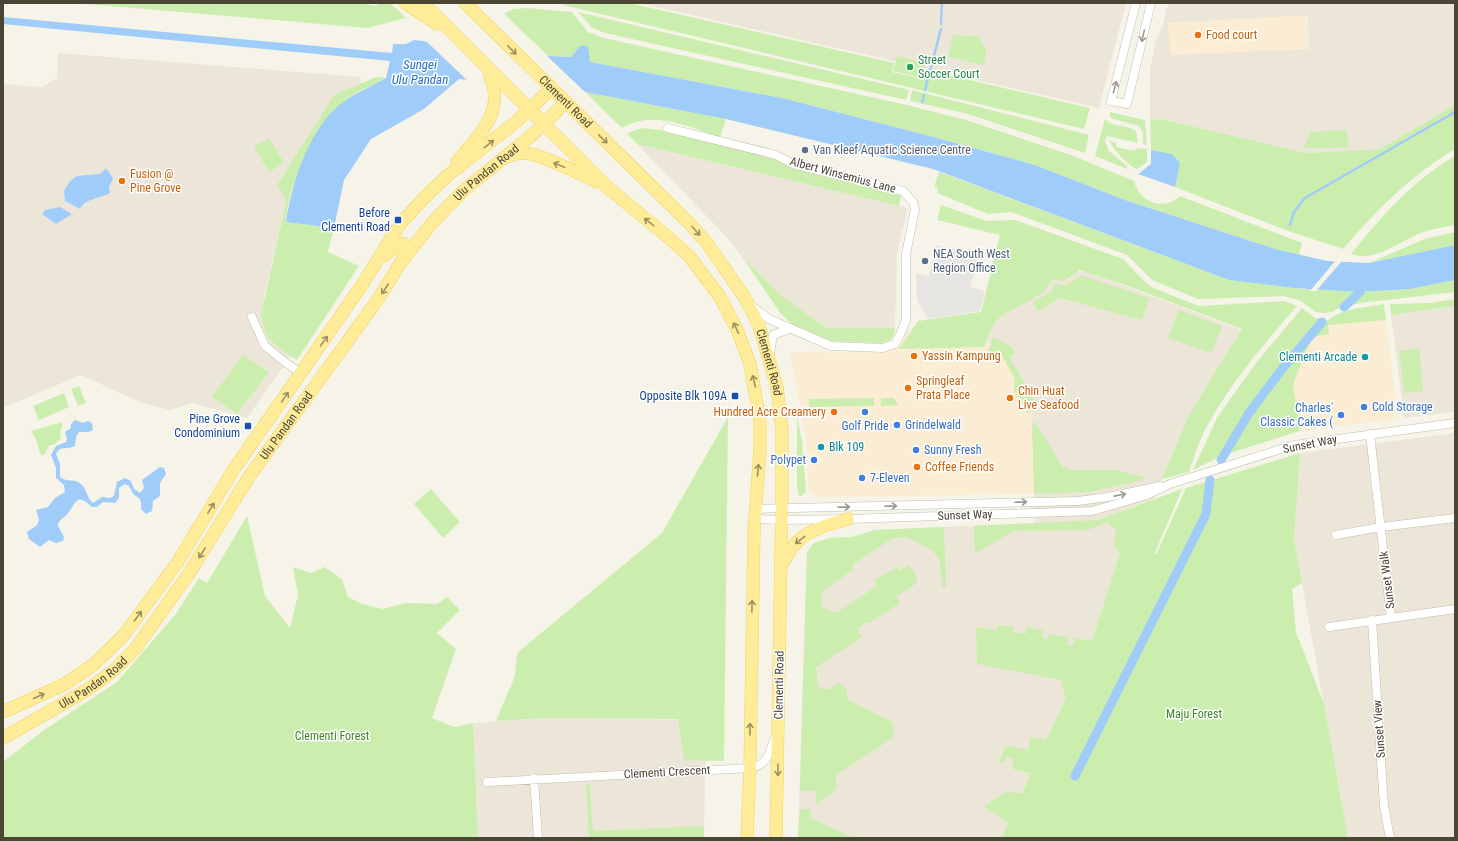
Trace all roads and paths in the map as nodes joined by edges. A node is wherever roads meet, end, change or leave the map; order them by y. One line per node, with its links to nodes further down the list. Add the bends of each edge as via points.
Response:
1 (405, 3): 6 (main road, Clementi Road)
2 (422, 3): 6 (main road, Clementi Road)
3 (465, 3): 8 (main road, Clementi Road, one-way to 8)
4 (1136, 3): 5 (street, one-way to 4, via 1127,104 1111,101)
5 (1151, 3)
6 (452, 33): 7 (main road, Clementi Road)
7 (486, 68): 10 (main road, Clementi Road); 14 (main road, via 496,90 495,102 483,132)
8 (551, 89): 9 (main road, Clementi Road); 10 (main road, Ulu Pandan Road)
9 (565, 103): 11 (main road, Ulu Pandan Road); 18 (main road, Clementi Road, one-way to 18, via 689,223 707,243)
10 (529, 111): 11 (main road, Clementi Road); 14 (main road, Ulu Pandan Road, one-way to 10)
11 (543, 124): 13 (main road, Ulu Pandan Road); 15 (main road, Clementi Road)
12 (668, 128): 20 (street, Albert Winsemius Lane, via 776,155 793,164 903,191 910,197 915,209 906,254 906,320 895,344 883,348 831,346)
13 (504, 158): 15 (main road, one-way to 13, via 561,165 529,154 514,154); 16 (main road, Ulu Pandan Road, via 443,210)
14 (447, 176): 17 (main road, Ulu Pandan Road, via 400,224)
15 (607, 187): 27 (main road, Clementi Road, one-way to 15, via 760,421 750,364 738,332 720,297 689,256)
16 (399, 265): 17 (main road, via 406,248 403,243 394,247); 40 (main road, Ulu Pandan Road, one-way to 40, via 375,304 249,477 188,575 135,649 113,672 87,690)
17 (372, 268): 22 (main road, Ulu Pandan Road, one-way to 17)
18 (745, 298): 20 (street, via 769,319); 21 (main road, Clementi Road, via 758,324)
19 (252, 317): 22 (street, via 265,346)
20 (789, 329): 21 (street, via 773,335)
21 (769, 358): 26 (main road, Clementi Road, via 777,388 782,430)
22 (301, 373): 38 (main road, Ulu Pandan Road, one-way to 22, via 65,684 93,665 123,636 177,563 234,469)
23 (1455, 423): 24 (street, Sunset Way)
24 (1370, 434): 25 (street, Sunset Way, via 1294,445); 31 (street, Sunset Walk)
25 (1170, 484): 26 (street, Sunset Way, one-way to 25, via 1078,501); 29 (street, Sunset Way, via 1147,495 1082,512)
26 (782, 508): 27 (street, Sunset Way); 30 (main road, Clementi Road)
27 (755, 514): 30 (street, Sunset Way); 41 (main road, Clementi Road, one-way to 27)
28 (1455, 518): 31 (street)
29 (848, 519): 30 (street, Sunset Way); 33 (main road, one-way to 33, via 820,527 802,538)
30 (782, 520): 33 (main road, Clementi Road)
31 (1380, 527): 32 (street); 35 (street, Sunset Walk)
32 (1336, 536)
33 (781, 566): 39 (main road, Clementi Road)
34 (1455, 610): 35 (street)
35 (1391, 618): 36 (street, Sunset Walk)
36 (1372, 620): 37 (street, Sunset Walk); 47 (street, Sunset View, via 1384,806)
37 (1329, 627)
38 (3, 712)
39 (778, 731): 41 (street, Clementi Crescent, via 765,761 760,766); 46 (main road, Clementi Road, one-way to 46)
40 (3, 738)
41 (750, 768): 42 (street, Clementi Crescent); 45 (main road, Clementi Road)
42 (534, 778): 43 (street, Clementi Crescent); 44 (street)
43 (487, 782)
44 (538, 838)
45 (746, 838)
46 (776, 838)
47 (1390, 838)

